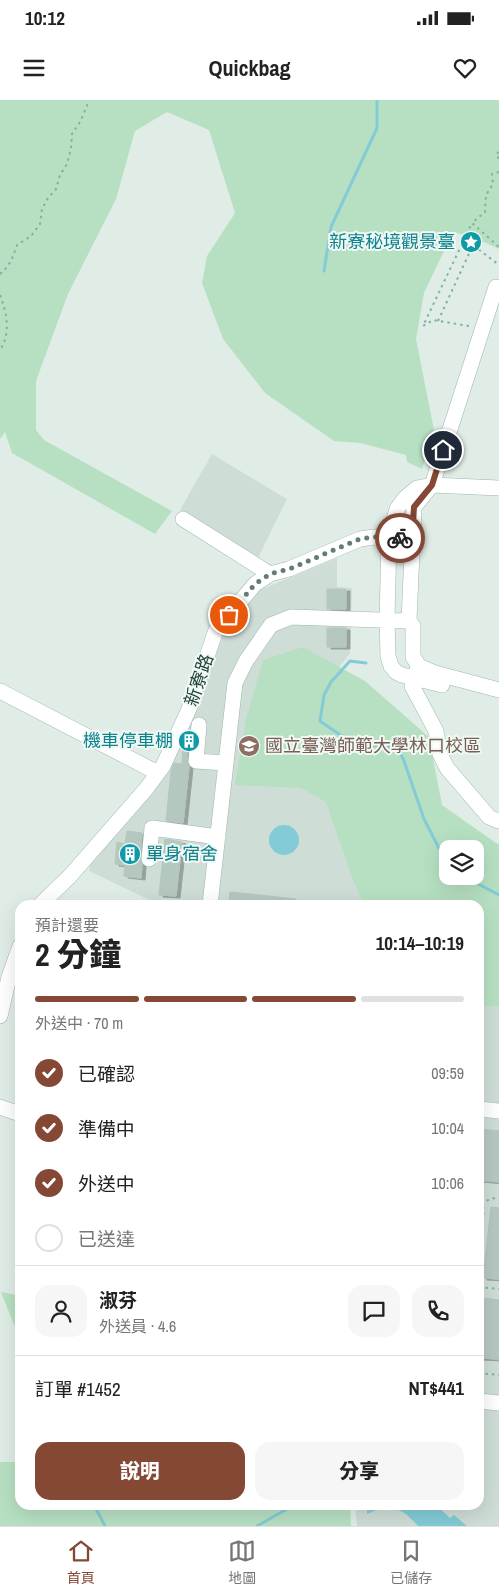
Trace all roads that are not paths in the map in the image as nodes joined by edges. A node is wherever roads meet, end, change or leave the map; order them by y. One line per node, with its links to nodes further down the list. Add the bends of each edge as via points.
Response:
1 (499, 288): 2 (street, via 496,287 482,328)
2 (432, 485): 3 (street); 5 (street, via 417,488 405,498 397,509); 6 (street, via 414,507)
3 (499, 488)
4 (182, 519): 7 (street)
5 (389, 538): 6 (street, 新寮路); 7 (street, 新寮路, via 360,539); 8 (street)
6 (412, 539): 9 (street)
7 (270, 574): 16 (street, 新寮路, via 255,584 216,630 189,709)
8 (386, 620): 9 (street); 10 (street, via 391,666 396,672); 15 (street, via 291,617 271,625 246,660 235,683)
9 (409, 621): 10 (street, via 413,626)
10 (416, 672): 11 (street); 13 (street); 17 (street, via 412,686 436,731 440,754 447,768 489,817)
11 (499, 690)
12 (0, 691): 16 (street)
13 (499, 699)
14 (199, 725): 15 (street, via 196,761)
15 (226, 764): 18 (street)
16 (158, 772): 20 (street, 新寮路, via 70,876)
17 (498, 821)
18 (218, 837): 19 (street, via 152,828); 21 (street)
19 (149, 859)
20 (45, 900)
21 (211, 900)
22 (15, 960): 23 (street)
23 (0, 1016)
24 (0, 1107): 27 (street)
25 (484, 1110): 26 (street)
26 (499, 1111)
27 (15, 1112)
28 (484, 1402): 29 (street)
29 (499, 1404)

